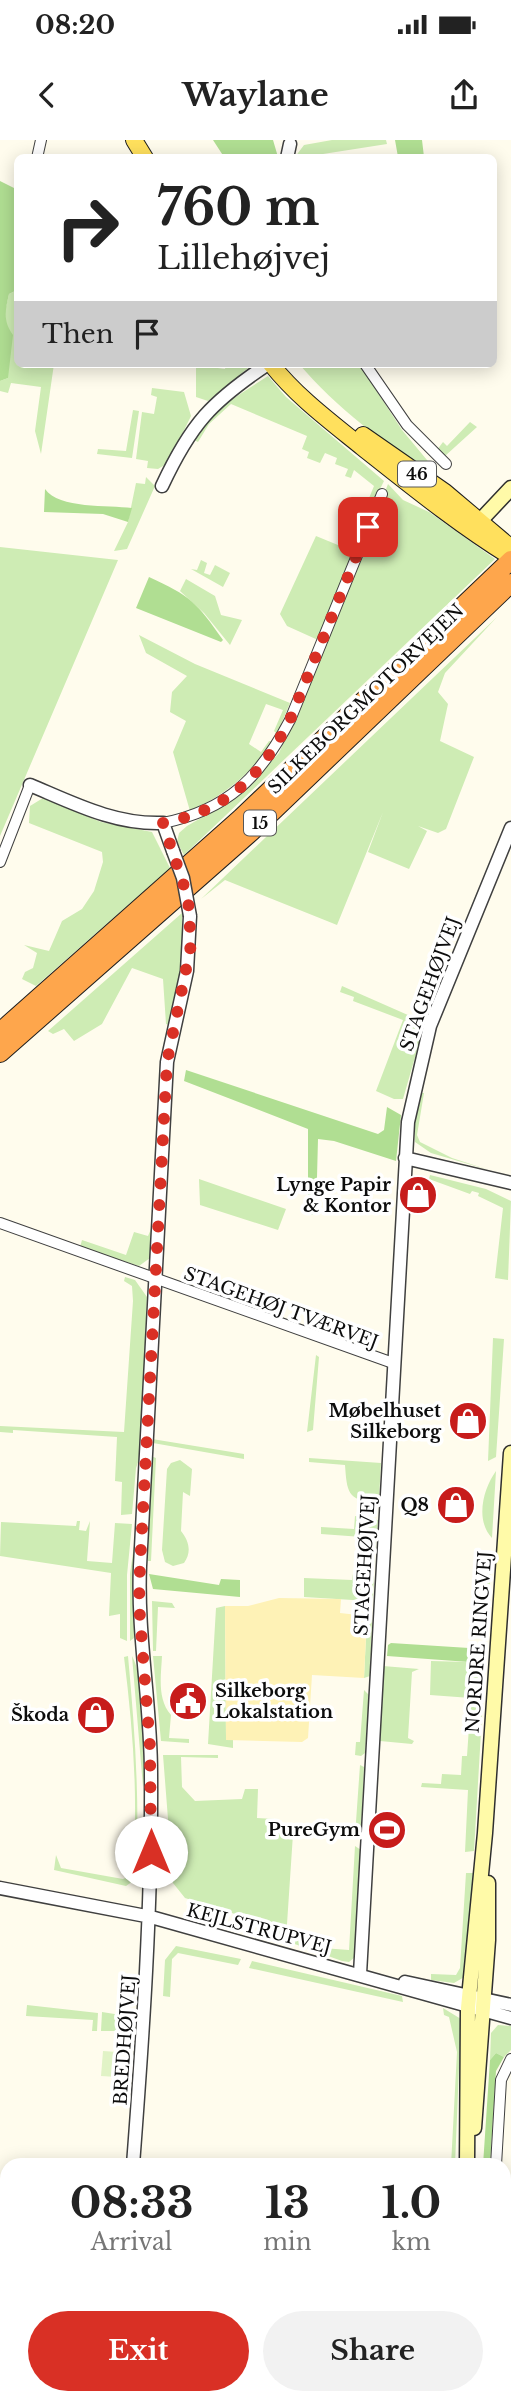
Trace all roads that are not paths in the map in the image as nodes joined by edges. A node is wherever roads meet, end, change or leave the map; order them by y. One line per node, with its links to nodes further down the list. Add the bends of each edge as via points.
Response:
1 (265, 368): 6 (street, via 200,418)
2 (274, 368): 10 (main road, 46, via 345,433)
3 (288, 368): 10 (main road, 46, via 314,396)
4 (368, 368): 5 (street, via 407,425)
5 (446, 464)
6 (162, 486)
7 (511, 488): 10 (main road)
8 (382, 494): 14 (street, via 275,748 235,793 201,813)
9 (511, 498): 10 (main road)
10 (480, 527): 11 (main road, 46)
11 (508, 552): 17 (highway, SILKEBORGMOTORVEJEN / 15, via 232,827)
12 (511, 583): 18 (highway, SILKEBORGMOTORVEJEN / 15, via 251,832)
13 (30, 785): 14 (street, via 128,822); 16 (street)
14 (163, 823): 22 (street, BREDHØJVEJ, bridge, via 183,878 190,916 187,971 167,1062)
15 (511, 828): 19 (street, STAGEHØJVEJ, via 430,1026 414,1087)
16 (0, 862)
17 (0, 1032)
18 (0, 1053)
19 (404, 1158): 20 (street); 23 (street, STAGEHØJVEJ)
20 (511, 1183)
21 (0, 1223): 22 (street, STAGEHØJ TVÆRVEJ)
22 (154, 1279): 23 (street, STAGEHØJ TVÆRVEJ); 26 (street, BREDHØJVEJ, via 139,1604 151,1758)
23 (393, 1363): 27 (street, STAGEHØJVEJ)
24 (511, 1454): 28 (main road, NORDRE RINGVEJ)
25 (0, 1888): 26 (street, KEJLSTRUPVEJ)
26 (151, 1917): 27 (street, KEJLSTRUPVEJ); 32 (street, BREDHØJVEJ)
27 (360, 1974): 28 (street, KEJLSTRUPVEJ)
28 (476, 2002): 29 (street, KEJLSTRUPVEJ); 30 (street, KEJLSTRUPVEJ); 33 (main road, NORDRE RINGVEJ)
29 (511, 2004)
30 (511, 2018)
31 (511, 2059): 34 (street, via 501,2080)
32 (134, 2158)
33 (467, 2158)
34 (496, 2158)

